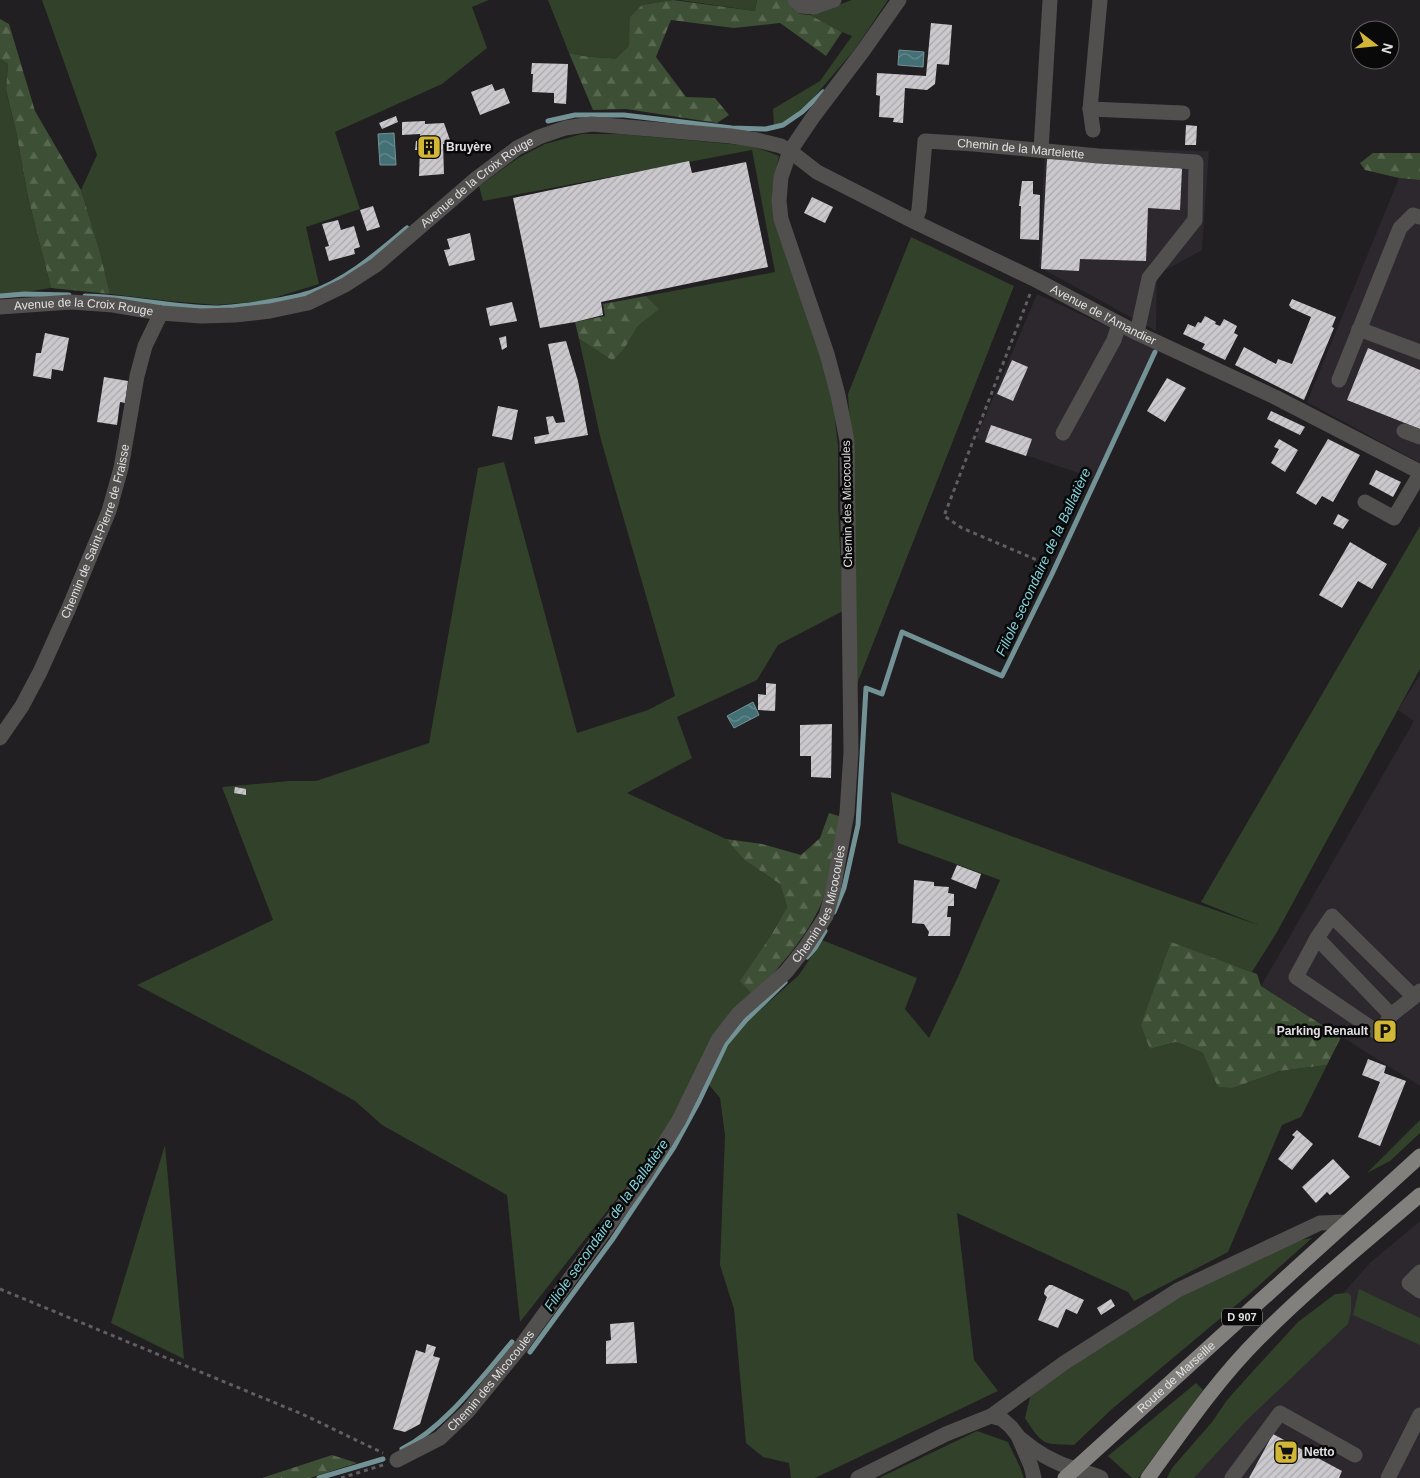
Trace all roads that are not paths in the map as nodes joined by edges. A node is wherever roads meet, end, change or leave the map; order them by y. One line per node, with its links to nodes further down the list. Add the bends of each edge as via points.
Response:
1 (795, 0): 2 (street, via 801,6 814,7)
2 (834, 0)
3 (899, 0): 10 (street)
4 (1050, 0): 9 (street)
5 (1100, 0): 6 (street)
6 (1090, 109): 7 (street); 8 (street)
7 (1183, 112)
8 (1093, 130)
9 (1040, 150): 12 (street, Chemin de la Martelette, via 925,141); 17 (street, Chemin de la Martelette, via 1196,162 1195,220 1149,278)
10 (790, 152): 12 (street, Avenue de l'Amandier, via 817,172); 14 (street, Avenue de la Croix Rouge, via 781,146 731,136 592,124 565,128 517,148 376,265 308,303 235,316); 38 (street, Chemin des Micocoules, via 781,177 781,219 826,354 847,441 851,752 847,813 826,916 786,972 738,1014 718,1040 679,1120 645,1176 522,1345 468,1411 440,1438)
11 (1420, 217): 16 (street, via 1413,216 1400,228)
12 (915, 222): 15 (street, Avenue de l'Amandier)
13 (0, 307): 14 (street, Avenue de la Croix Rouge, via 71,302)
14 (161, 313): 25 (street, Chemin de Saint-Pierre de Fraisse, via 145,346 121,468 109,511 40,672)
15 (1119, 324): 17 (street, Avenue de l'Amandier); 21 (street, via 1114,340)
16 (1359, 329): 18 (street); 19 (street)
17 (1137, 333): 23 (street, Avenue de l'Amandier, via 1275,397)
18 (1420, 352)
19 (1338, 380)
20 (1404, 432): 22 (street)
21 (1063, 433)
22 (1420, 437)
23 (1420, 473): 24 (street, via 1394,518)
24 (1364, 502)
25 (0, 738)
26 (1317, 938): 27 (street, via 1332,916); 28 (street); 28 (street, via 1296,977 1380,1034)
27 (1417, 994): 28 (street)
28 (1391, 1015)
29 (1420, 1156): 31 (main road, Route de Marseille / D 907)
30 (1420, 1195): 43 (main road, D 907, via 1316,1284 1258,1339)
31 (1347, 1222): 35 (street, via 1320,1223 1178,1290 1064,1363); 39 (main road, Route de Marseille / D 907)
32 (1420, 1272): 33 (street, via 1409,1282)
33 (1420, 1291)
34 (1420, 1415): 45 (street)
35 (991, 1416): 36 (street, via 1002,1419); 40 (street, via 946,1434)
36 (1018, 1436): 39 (street); 41 (street)
37 (1355, 1455): 44 (street, via 1280,1413)
38 (398, 1460)
39 (1069, 1474): 42 (street)
40 (858, 1478)
41 (1034, 1478)
42 (1101, 1478)
43 (1148, 1478)
44 (1232, 1478)
45 (1388, 1478)

